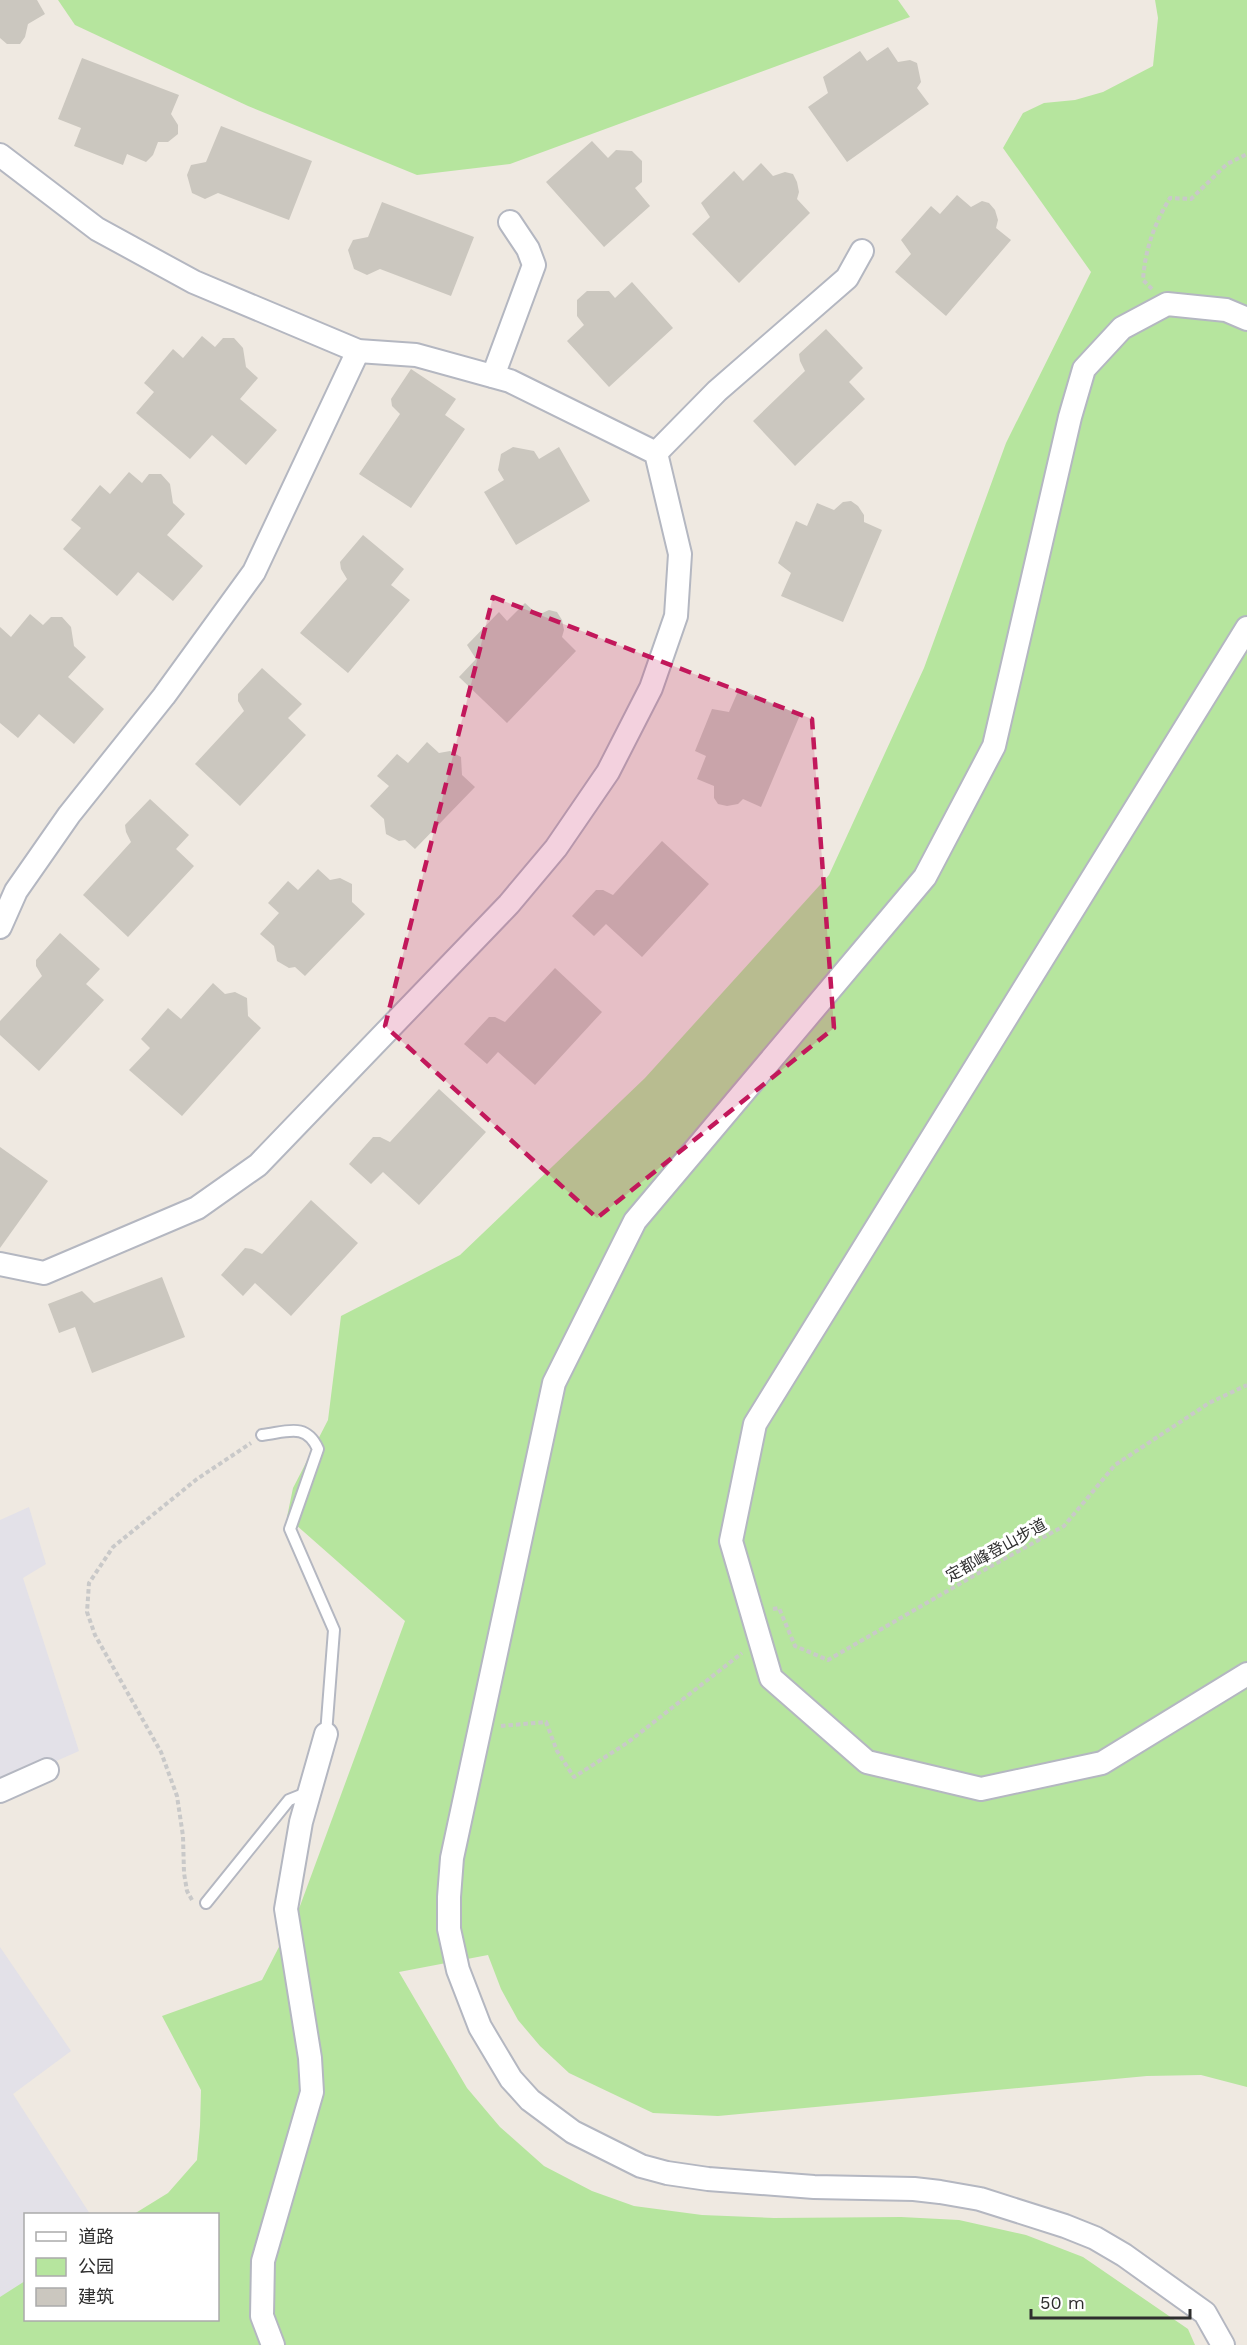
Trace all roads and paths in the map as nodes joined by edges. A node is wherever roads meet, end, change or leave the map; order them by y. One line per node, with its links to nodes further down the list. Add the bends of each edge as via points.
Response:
1 (1247, 154): 5 (path, via 1227,164 1191,199 1170,198 1159,216 1145,254 1143,280)
2 (0, 156): 7 (street, via 97,229 194,282)
3 (510, 222): 8 (street, via 534,265)
4 (862, 251): 9 (street, via 847,278 717,391)
5 (1167, 304): 6 (street, via 1226,310); 18 (street, via 1122,328 1084,369 994,746 925,877 635,1221 554,1383)
6 (1247, 319)
7 (358, 351): 8 (street, via 416,355); 11 (street, via 254,572 164,696 69,815 16,891)
8 (493, 376): 9 (street)
9 (656, 453): 12 (street, via 680,554 676,616 651,688 608,772 556,848 508,904 258,1165 197,1208 44,1273)
10 (1247, 628): 15 (street, via 755,1424 731,1541)
11 (0, 927)
12 (0, 1264)
13 (1247, 1385): 15 (path, 定都峰登山步道, via 1209,1403 1115,1465 1064,1526 828,1660 795,1646 779,1608)
14 (262, 1436): 19 (lane, via 300,1430 313,1437 318,1449 290,1528 334,1630); 23 (path, via 197,1479 113,1547 89,1583 87,1612 95,1635 161,1752 177,1796 187,1891 192,1901)
15 (751, 1609): 16 (street)
16 (760, 1642): 17 (street, via 771,1678 867,1762 981,1789 1102,1762); 18 (path, via 731,1660 627,1743 574,1777 557,1751 546,1722)
17 (1247, 1674)
18 (480, 1729): 25 (street, via 452,1858 449,1929 458,1970 480,2027 511,2079 530,2100 598,2146 641,2166 668,2173 814,2187 940,2192 980,2199 1065,2226 1124,2255 1205,2313)
19 (326, 1734): 22 (street)
20 (47, 1770): 21 (street)
21 (0, 1791)
22 (310, 1792): 23 (lane, via 289,1800); 24 (street, via 286,1909 312,2092 262,2261 262,2316)
23 (206, 1903)
24 (273, 2345)
25 (1223, 2345)

